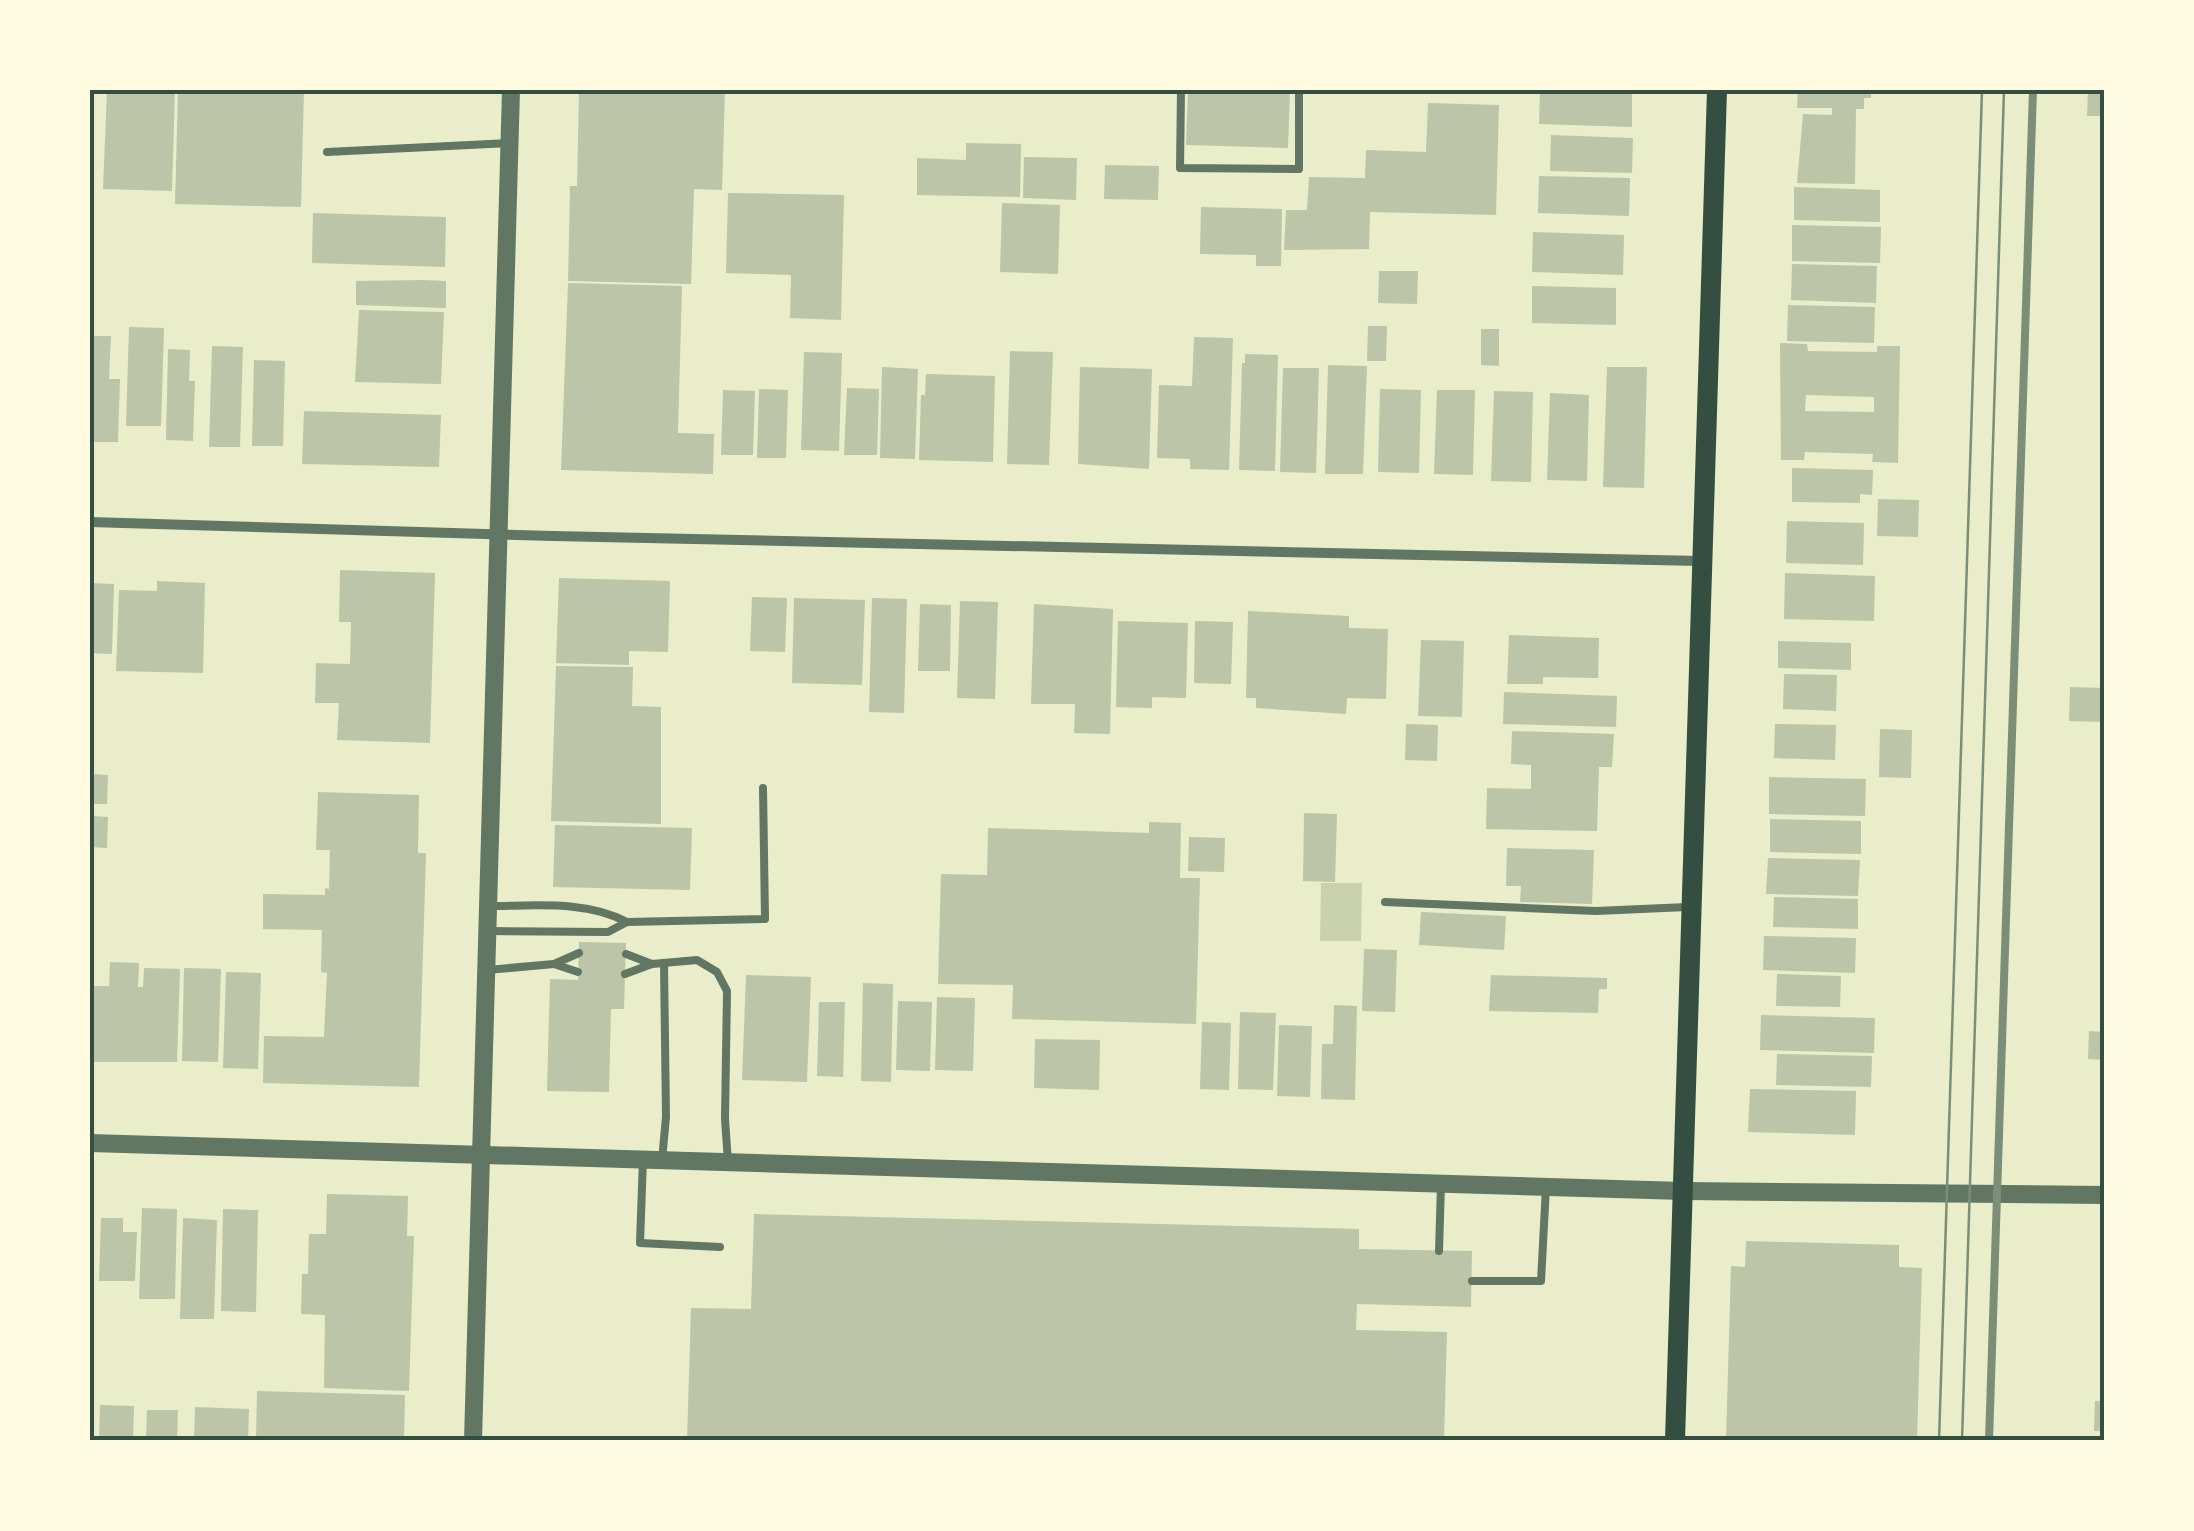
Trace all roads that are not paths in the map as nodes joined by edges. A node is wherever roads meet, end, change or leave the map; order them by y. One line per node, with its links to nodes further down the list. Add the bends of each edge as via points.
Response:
1 (511, 90): 5 (street)
2 (1181, 90): 3 (lane, via 1180,168 1299,169)
3 (1299, 90)
4 (1718, 90): 9 (main road)
5 (510, 143): 6 (lane); 8 (street)
6 (327, 152)
7 (90, 522): 8 (street)
8 (500, 534): 9 (street); 12 (street)
9 (1700, 561): 13 (main road)
10 (763, 788): 14 (lane, via 766,919)
11 (1385, 902): 13 (lane, via 1596,911)
12 (489, 906): 14 (lane, via 606,911); 15 (street)
13 (1692, 906): 30 (main road)
14 (627, 922): 15 (lane, via 608,932)
15 (488, 931): 21 (street)
16 (579, 953): 19 (lane)
17 (626, 954): 20 (lane)
18 (664, 962): 20 (lane); 26 (lane, via 666,1118); 27 (lane, via 697,960 717,972 727,991)
19 (554, 964): 21 (lane); 22 (lane)
20 (652, 964): 23 (lane)
21 (487, 970): 25 (street)
22 (578, 972)
23 (626, 974)
24 (90, 1143): 25 (street)
25 (482, 1155): 26 (street); 35 (street)
26 (653, 1160): 27 (street); 32 (lane, via 640,1243)
27 (728, 1162): 28 (street)
28 (1441, 1184): 29 (street); 33 (lane)
29 (1546, 1187): 30 (street); 34 (lane, via 1541,1281)
30 (1683, 1191): 31 (street); 36 (main road)
31 (2104, 1195)
32 (720, 1247)
33 (1439, 1250)
34 (1472, 1281)
35 (473, 1441)
36 (1675, 1441)

